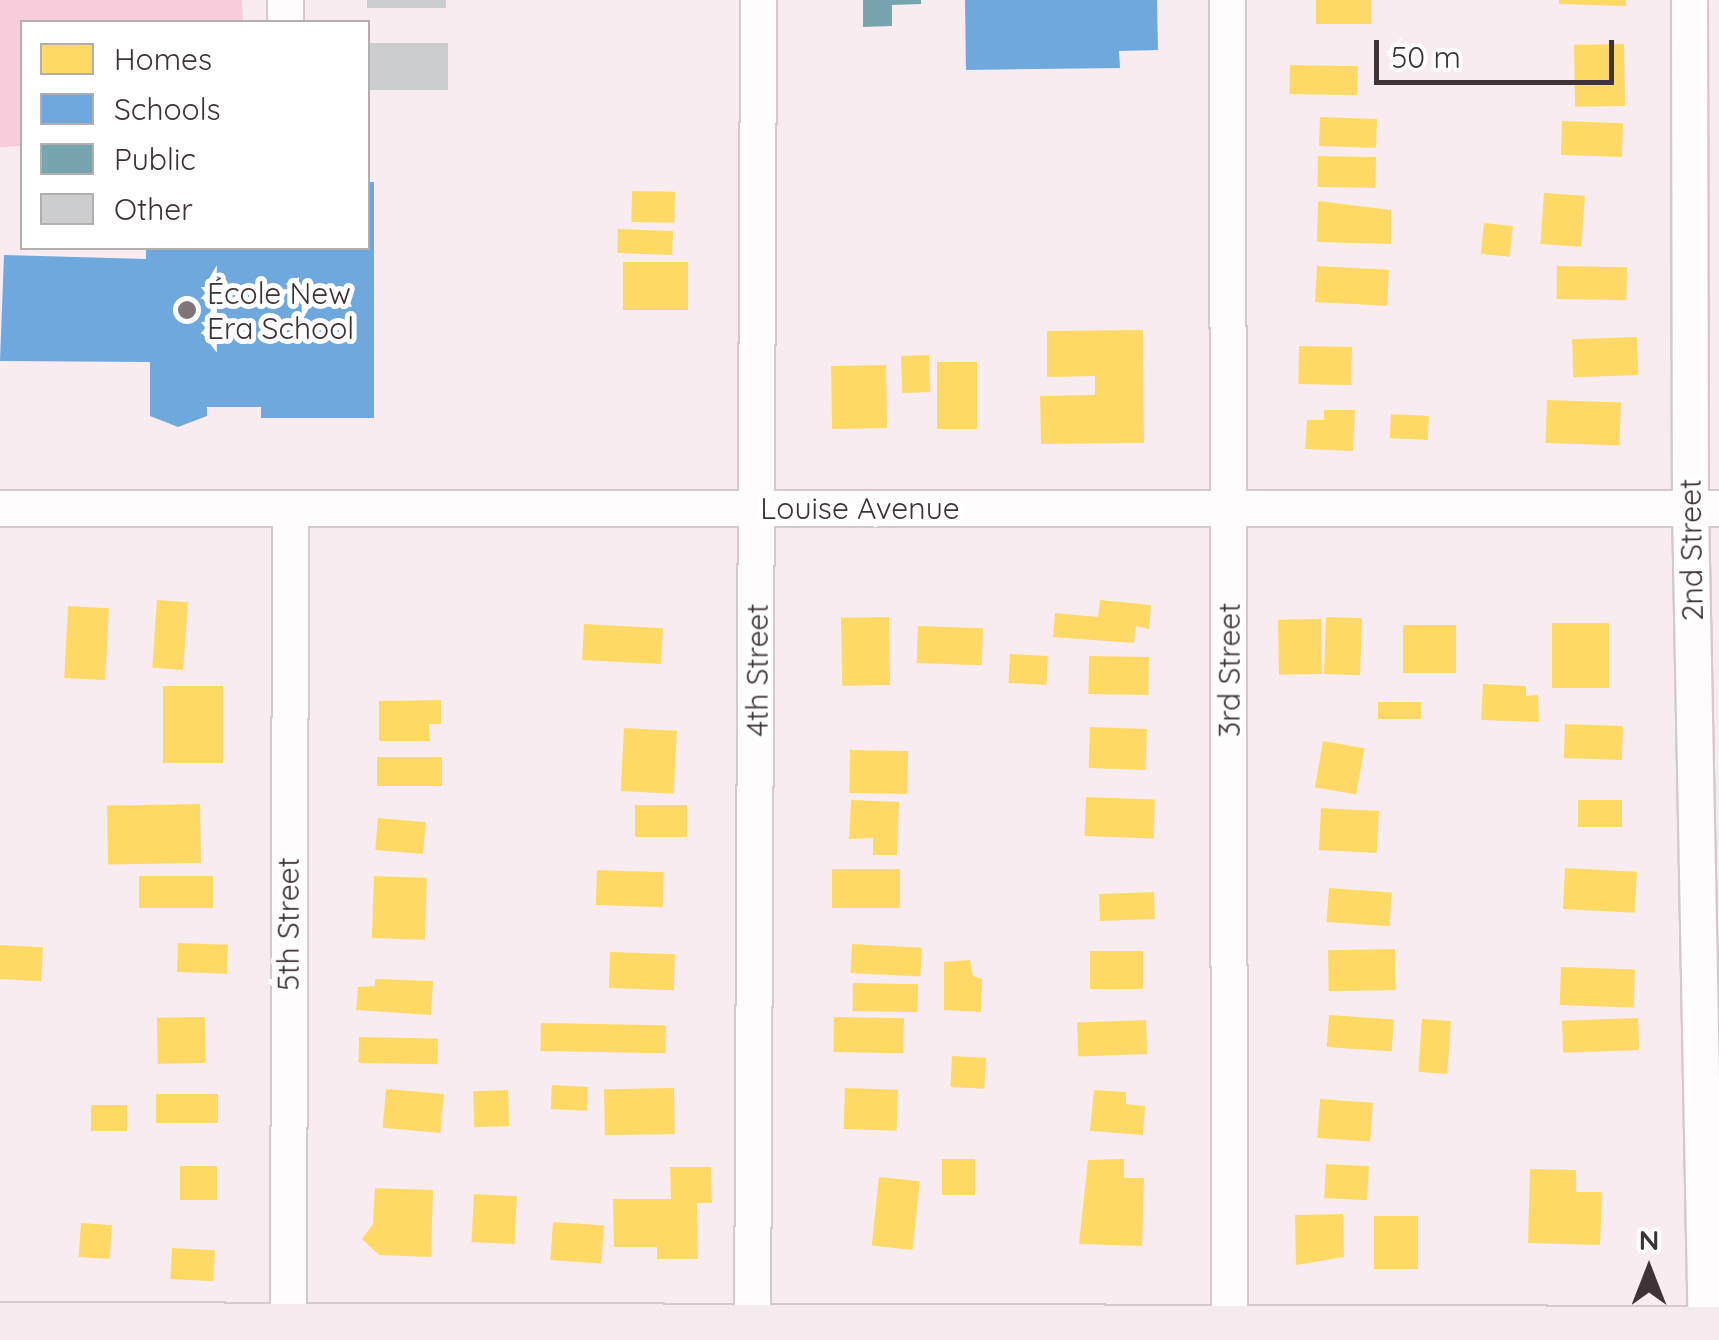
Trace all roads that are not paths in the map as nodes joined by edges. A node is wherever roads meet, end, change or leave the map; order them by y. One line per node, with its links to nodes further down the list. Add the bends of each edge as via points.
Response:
1 (758, 0): 6 (street, 4th Street)
2 (1227, 0): 7 (street, 3rd Street)
3 (1688, 0): 8 (street, 2nd Street)
4 (0, 508): 5 (street, Louise Avenue)
5 (290, 508): 6 (street, Louise Avenue); 11 (street, 5th Street)
6 (758, 508): 7 (street, Louise Avenue); 10 (street, 4th Street)
7 (1228, 508): 8 (street, Louise Avenue); 12 (street, 3rd Street)
8 (1704, 508): 13 (street, 2nd Street)
9 (0, 1330): 11 (main road)
10 (752, 1334): 11 (main road); 12 (main road)
11 (288, 1335)
12 (1229, 1335): 13 (main road)
13 (1711, 1336)

